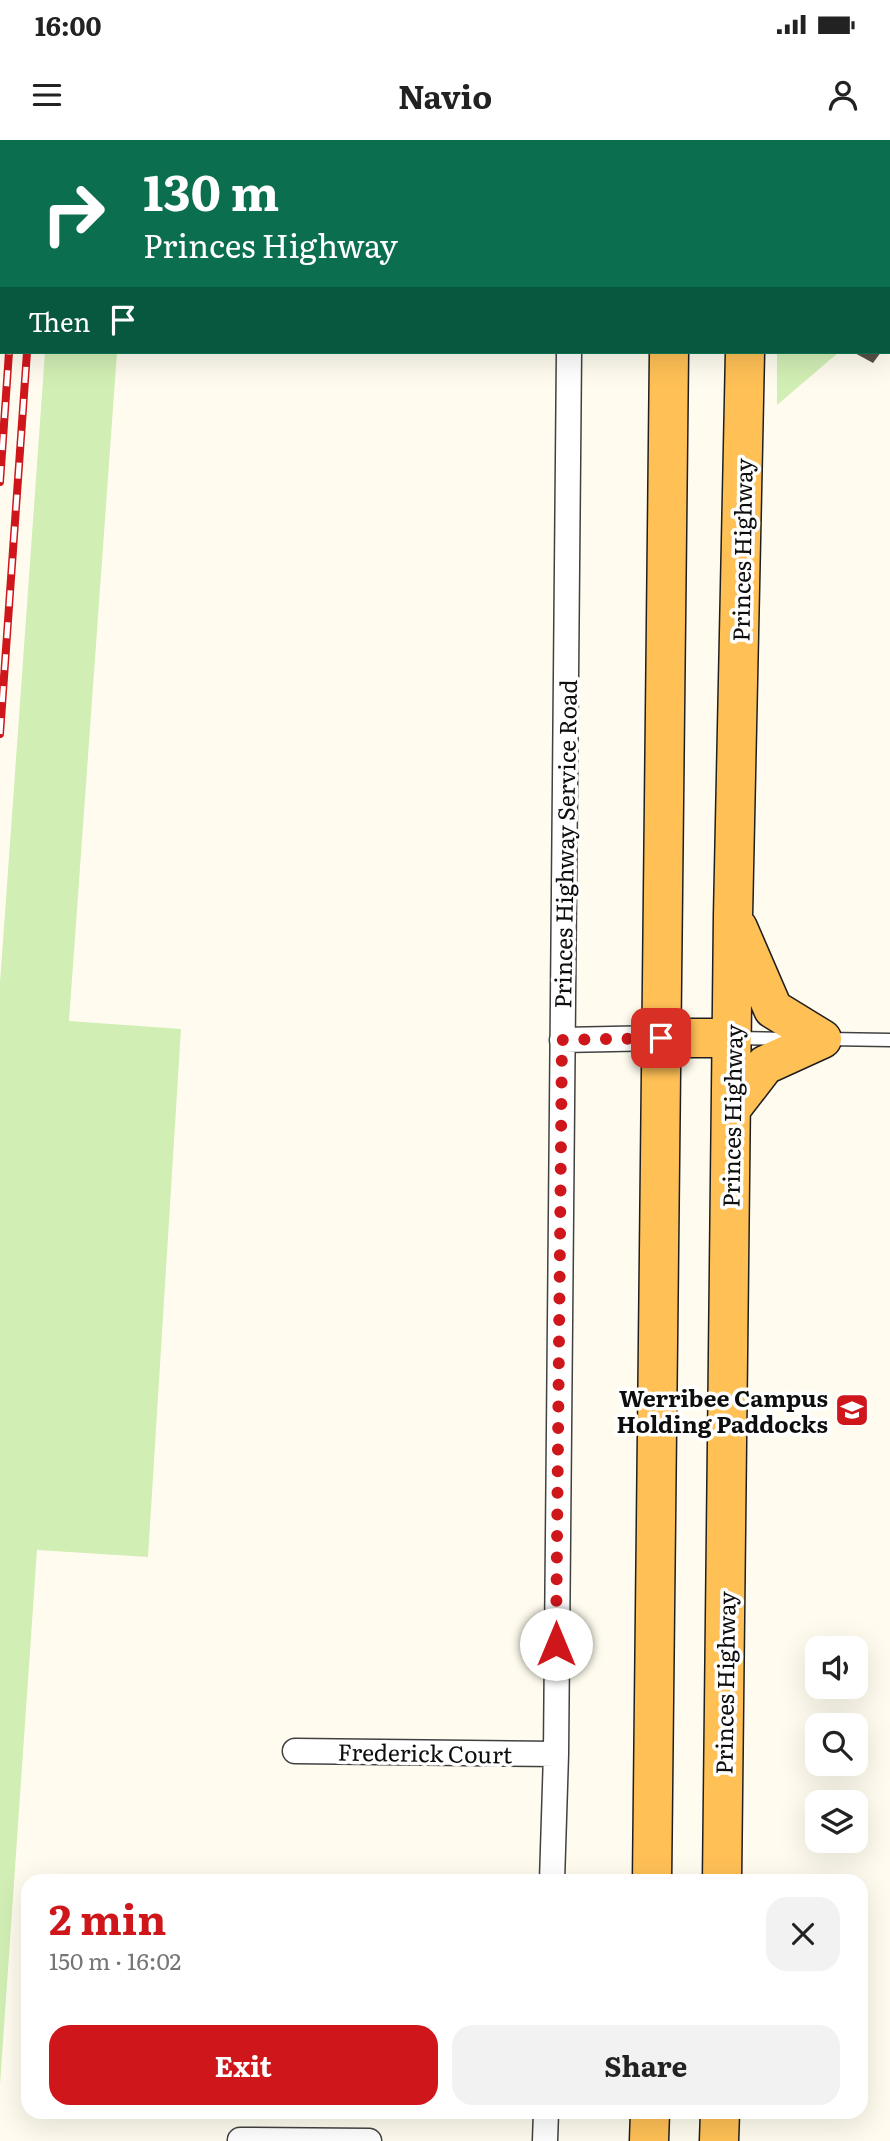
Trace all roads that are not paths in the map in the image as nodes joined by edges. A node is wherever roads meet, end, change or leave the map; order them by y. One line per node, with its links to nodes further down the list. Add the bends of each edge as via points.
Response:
1 (569, 354): 8 (street, Princes Highway Service Road)
2 (669, 354): 5 (highway)
3 (745, 354): 4 (highway, Princes Highway)
4 (733, 916): 6 (highway, Princes Highway); 7 (highway, via 773,1009)
5 (661, 1038): 6 (highway); 8 (street); 14 (highway)
6 (732, 1038): 7 (lane); 10 (highway, Princes Highway)
7 (822, 1039): 9 (lane); 10 (highway, via 765,1065)
8 (562, 1040): 12 (street, Princes Highway Service Road)
9 (887, 1043)
10 (731, 1109): 15 (highway, Princes Highway)
11 (295, 1751): 12 (street, Frederick Court)
12 (556, 1754): 13 (street, Princes Highway Service Road)
13 (552, 1874)
14 (652, 1874)
15 (722, 1874)
16 (546, 2119): 21 (street)
17 (650, 2119): 22 (highway)
18 (720, 2119): 23 (highway)
19 (240, 2140): 20 (street)
20 (369, 2141)
21 (545, 2141)
22 (649, 2141)
23 (719, 2141)

